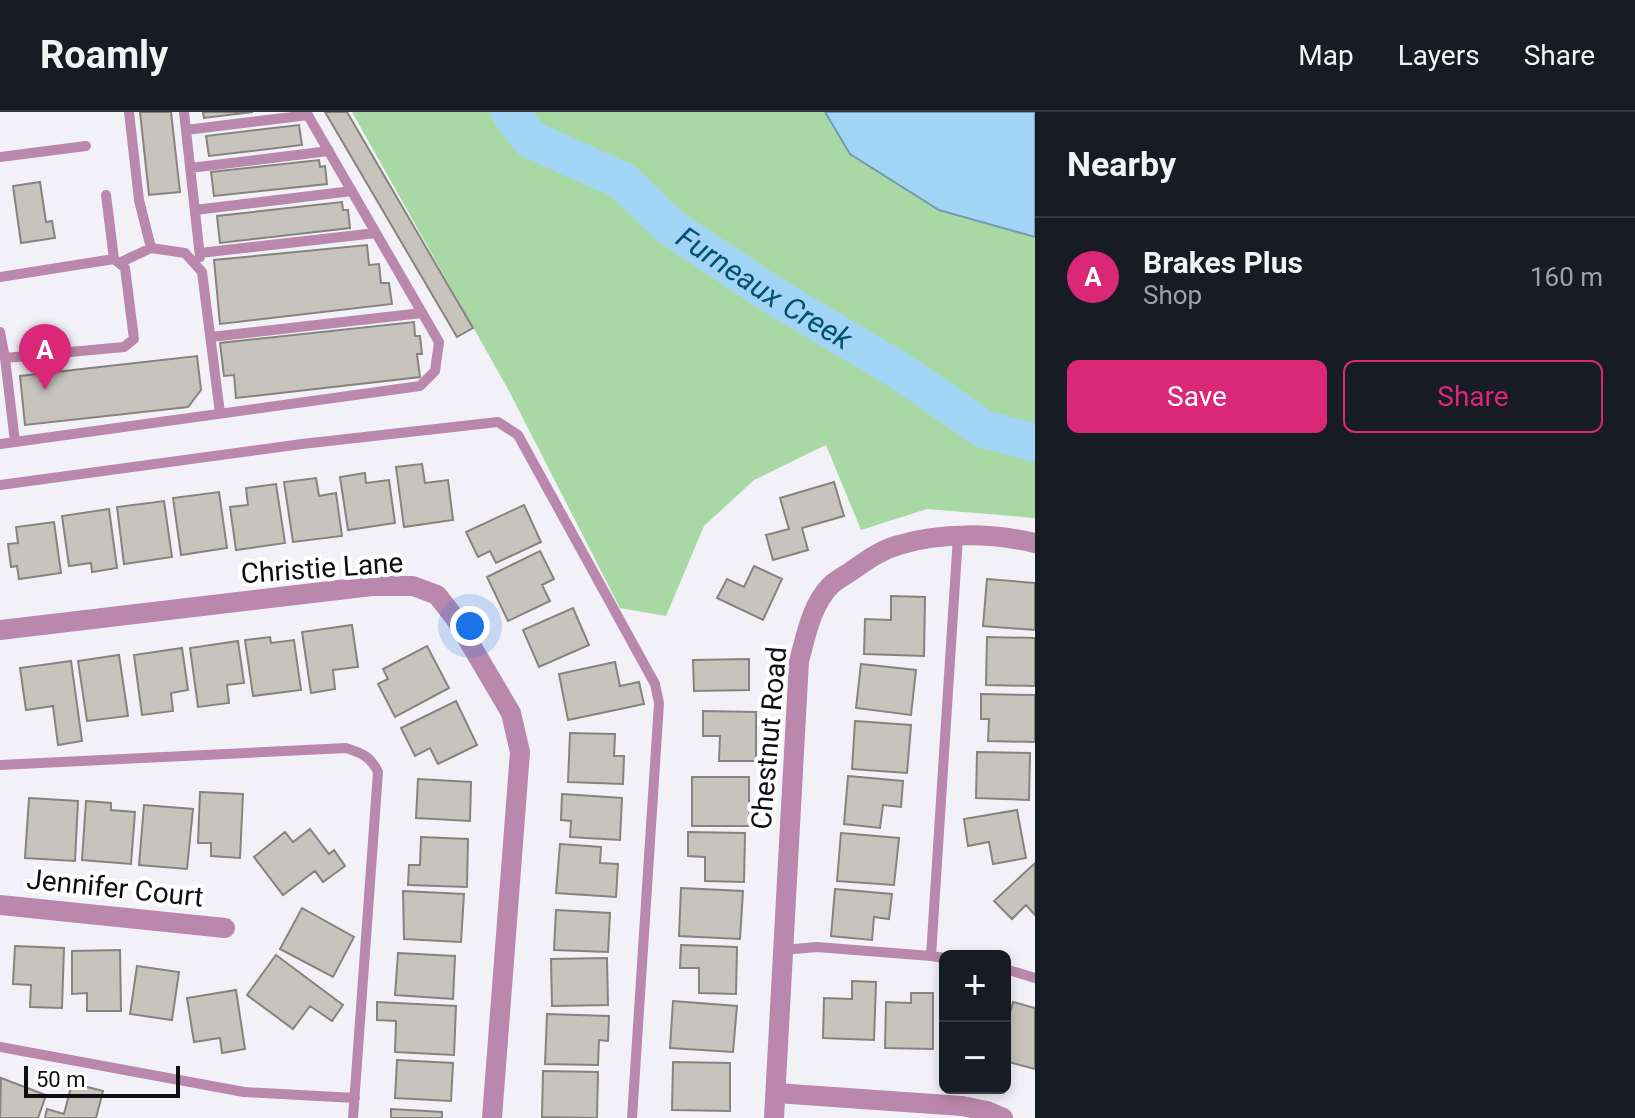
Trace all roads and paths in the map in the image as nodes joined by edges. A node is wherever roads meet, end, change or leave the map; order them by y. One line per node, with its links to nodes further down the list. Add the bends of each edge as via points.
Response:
1 (129, 112): 13 (lane, via 139,200)
2 (184, 112): 4 (lane)
3 (307, 114): 4 (lane); 6 (lane)
4 (186, 130): 8 (lane)
5 (86, 146): 7 (lane)
6 (329, 151): 8 (lane); 9 (lane)
7 (0, 157)
8 (190, 168): 11 (lane)
9 (352, 191): 11 (lane); 12 (lane)
10 (106, 195): 15 (lane)
11 (195, 210): 14 (lane)
12 (376, 233): 14 (lane); 18 (lane)
13 (151, 248): 15 (lane); 16 (lane, via 185,253)
14 (200, 253): 16 (lane)
15 (117, 261): 17 (lane); 21 (lane, via 125,268 134,339 124,347)
16 (202, 272): 20 (lane)
17 (0, 277)
18 (422, 313): 20 (lane); 22 (lane, via 439,342 435,371 420,386)
19 (0, 332): 21 (lane)
20 (211, 337): 22 (lane)
21 (5, 358): 23 (lane)
22 (220, 413): 23 (lane)
23 (15, 442): 24 (lane)
24 (0, 444)
25 (0, 485): 42 (lane, via 498,422 518,435 655,684 659,703)
26 (958, 536): 27 (street, Chestnut Road); 32 (street, Chestnut Road, via 901,544 878,553 830,586 808,627 799,661); 33 (lane)
27 (1035, 543)
28 (0, 630): 41 (street, Christie Lane, via 372,586 413,586 437,595 511,713 520,752)
29 (0, 765): 39 (lane, via 346,748 372,760 378,772)
30 (0, 905): 31 (street, Jennifer Court)
31 (225, 928)
32 (783, 950): 33 (lane, via 817,947); 38 (street, Chestnut Road)
33 (931, 956): 34 (lane)
34 (939, 957)
35 (1011, 971): 36 (lane)
36 (1035, 978)
37 (0, 1047): 39 (lane, via 244,1092)
38 (776, 1093): 43 (street, Chestnut Road); 44 (street, via 962,1106)
39 (355, 1098): 40 (lane)
40 (353, 1118)
41 (492, 1118)
42 (632, 1118)
43 (774, 1118)
44 (1003, 1118)

